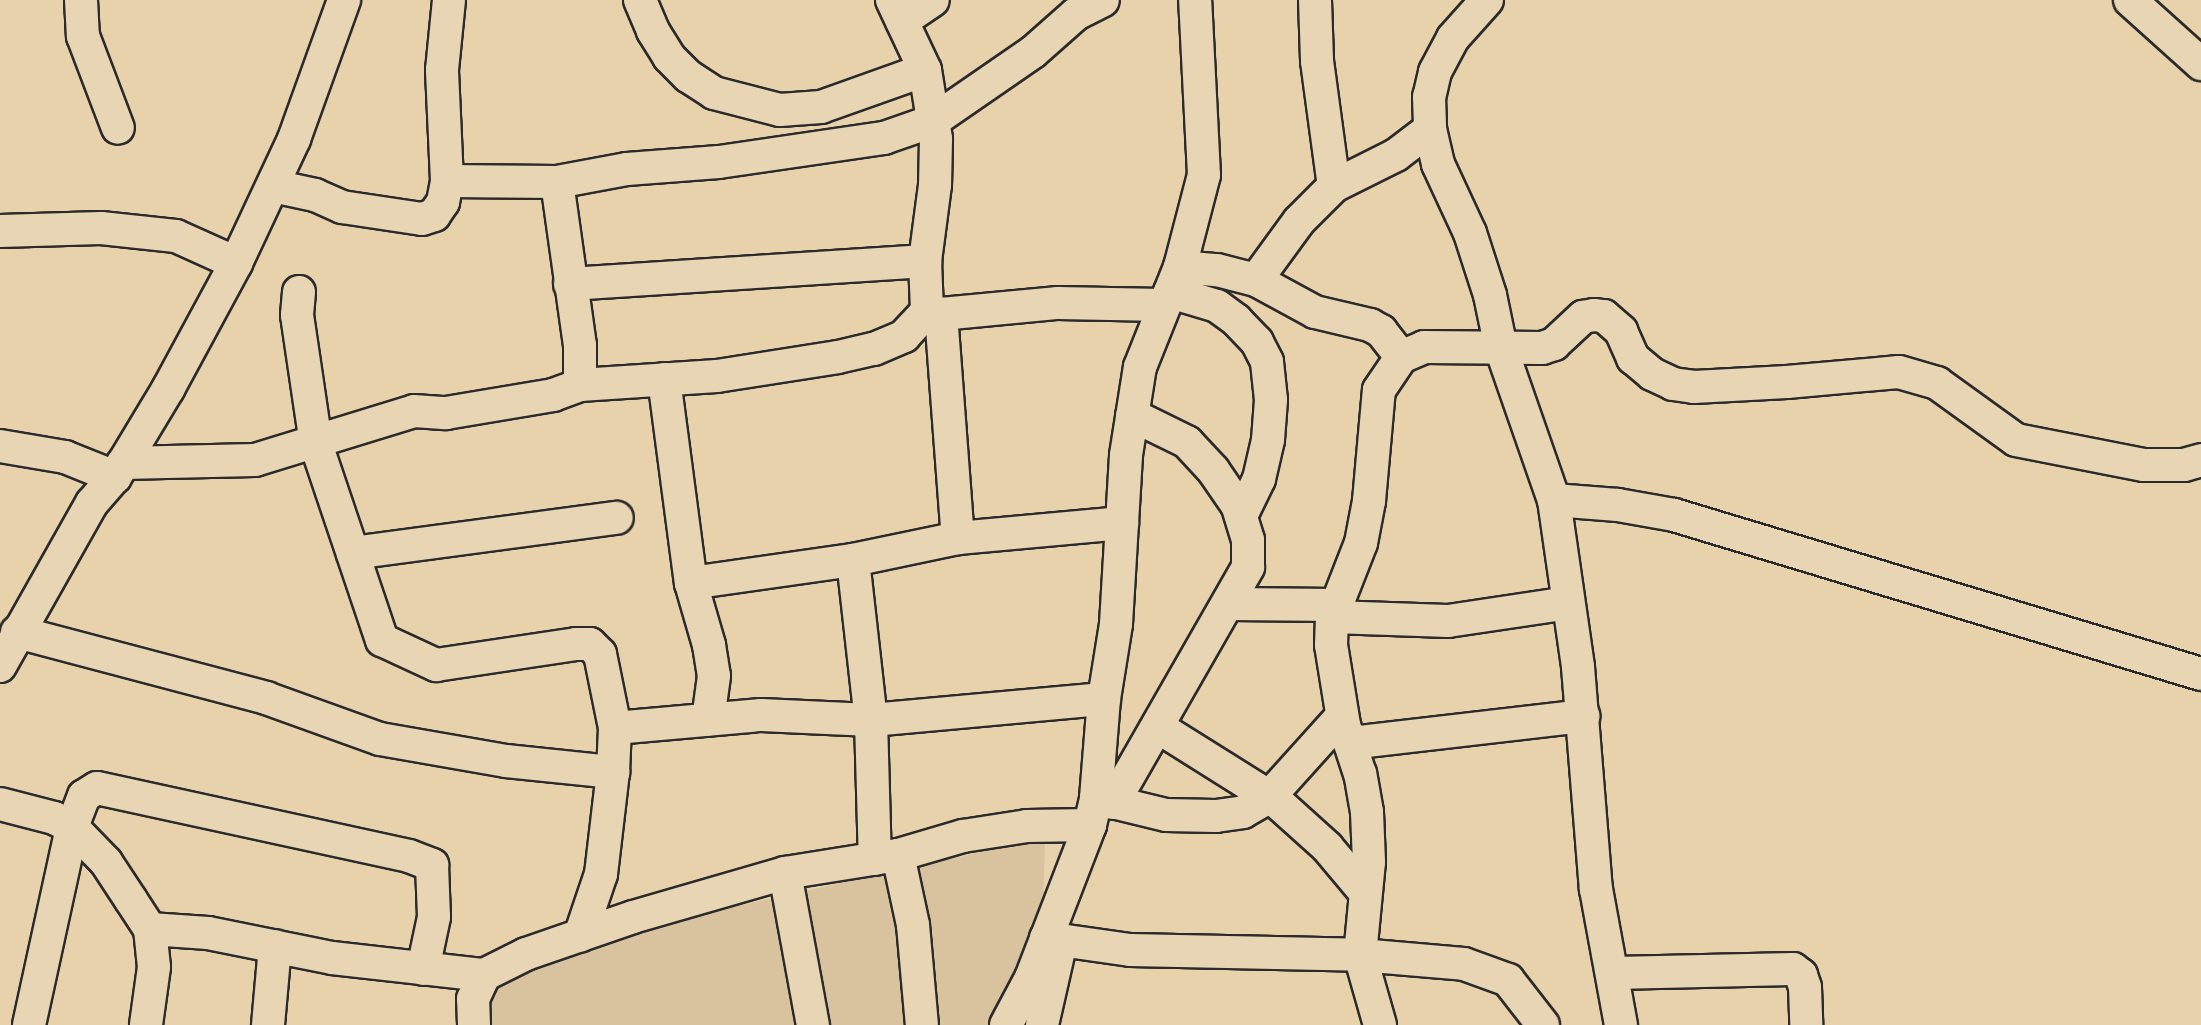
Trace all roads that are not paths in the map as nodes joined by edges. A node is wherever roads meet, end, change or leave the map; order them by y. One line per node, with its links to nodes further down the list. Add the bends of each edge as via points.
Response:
1 (81, 0): 15 (street, via 83,36)
2 (449, 0): 17 (street, via 442,70)
3 (640, 0): 13 (street, via 653,31 688,76 714,93 780,110 821,107)
4 (933, 0): 11 (street)
5 (1103, 0): 14 (street, via 1076,14 1033,52)
6 (1195, 0): 26 (street, via 1204,174)
7 (1315, 0): 20 (street, via 1318,72)
8 (1487, 0): 16 (street, via 1453,38 1435,72)
9 (2130, 0): 12 (street)
10 (339, 2): 19 (street)
11 (897, 10): 13 (street)
12 (2201, 64)
13 (925, 70): 14 (street)
14 (933, 121): 18 (street, via 884,138 719,162 627,169); 22 (street, via 935,185)
15 (118, 128)
16 (1430, 129): 20 (street, via 1396,155); 29 (street, via 1438,164 1470,233)
17 (447, 181): 18 (street); 19 (street, via 439,208 434,215 422,219 342,207 315,195)
18 (557, 182): 25 (street)
19 (273, 186): 23 (street)
20 (1334, 186): 24 (street, via 1299,221)
21 (0, 231): 23 (street, via 101,228 176,236)
22 (925, 261): 25 (street); 28 (street)
23 (236, 263): 37 (street)
24 (1256, 280): 26 (street, via 1217,270); 30 (street, via 1315,312 1370,325 1381,331)
25 (570, 284): 32 (street, via 580,345)
26 (1171, 288): 28 (street, via 1058,303); 33 (street, via 1140,367); 39 (street, via 1217,306 1236,320 1257,342 1267,362 1268,440 1259,479)
27 (298, 292): 34 (street, via 298,326)
28 (934, 313): 31 (street, via 904,336 874,349 717,376); 42 (street)
29 (1501, 348): 30 (street, via 1424,347); 36 (street, via 1542,348 1554,344 1583,317 1604,316 1621,331 1633,358 1652,374 1673,384 1694,387 1899,372 1936,383 2016,440 2144,465 2184,465); 38 (street)
30 (1401, 357): 48 (street, via 1379,390 1376,447 1363,532)
31 (664, 379): 32 (street); 45 (street)
32 (580, 385): 34 (street, via 553,395 446,413 414,411)
33 (1132, 415): 39 (street, via 1187,441 1213,470); 41 (street)
34 (316, 444): 37 (street, via 255,460); 43 (street)
35 (0, 446): 37 (street)
36 (2201, 460)
37 (119, 470): 49 (street, via 92,503)
38 (1554, 500): 46 (street); 51 (street, via 1674,515)
39 (1241, 516): 47 (street, via 1248,540 1248,567)
40 (617, 518): 43 (street)
41 (1122, 523): 42 (street); 52 (street, via 1116,624)
42 (958, 538): 44 (street)
43 (353, 553): 57 (street, via 382,640 436,665 590,644 600,654)
44 (853, 560): 45 (street); 55 (street)
45 (691, 583): 54 (street, via 714,676)
46 (1568, 603): 48 (street, via 1448,621); 53 (street)
47 (1230, 604): 48 (street); 56 (street)
48 (1335, 611): 58 (street, via 1331,645)
49 (17, 632): 50 (street); 59 (street, via 266,698 380,739 506,761)
50 (0, 663)
51 (2201, 674)
52 (1104, 699): 55 (street); 62 (street)
53 (1583, 716): 58 (street); 73 (street, via 1596,889)
54 (708, 720): 55 (street, via 761,715); 57 (street)
55 (871, 720): 64 (street)
56 (1158, 727): 60 (street); 62 (street)
57 (615, 728): 59 (street)
58 (1346, 730): 60 (street); 66 (street, via 1367,812)
59 (613, 772): 68 (street, via 601,874)
60 (1269, 797): 62 (street, via 1243,812 1192,817); 66 (street, via 1327,847)
61 (0, 804): 63 (street, via 54,818)
62 (1100, 809): 64 (street, via 963,836); 69 (street)
63 (72, 827): 67 (street, via 106,862); 72 (street, via 84,796 97,788 386,851 432,865 434,917); 75 (street)
64 (887, 857): 65 (street); 80 (street, via 913,925)
65 (785, 873): 68 (street); 79 (street)
66 (1364, 891): 71 (street)
67 (150, 929): 70 (street, via 208,933); 76 (street, via 154,967)
68 (580, 936): 74 (street)
69 (1053, 940): 71 (street, via 1222,954); 81 (street); 82 (street)
70 (275, 946): 72 (street, via 332,958); 77 (street)
71 (1360, 955): 83 (street); 84 (street, via 1485,969 1508,980)
72 (423, 969): 74 (street)
73 (1614, 973): 85 (street); 86 (street, via 1793,969 1801,975 1805,987)
74 (484, 975): 78 (street, via 473,999)
75 (29, 1025)
76 (146, 1025)
77 (268, 1025)
78 (474, 1025)
79 (813, 1025)
80 (922, 1025)
81 (1006, 1025)
82 (1042, 1025)
83 (1380, 1025)
84 (1543, 1025)
85 (1621, 1025)
86 (1806, 1025)

